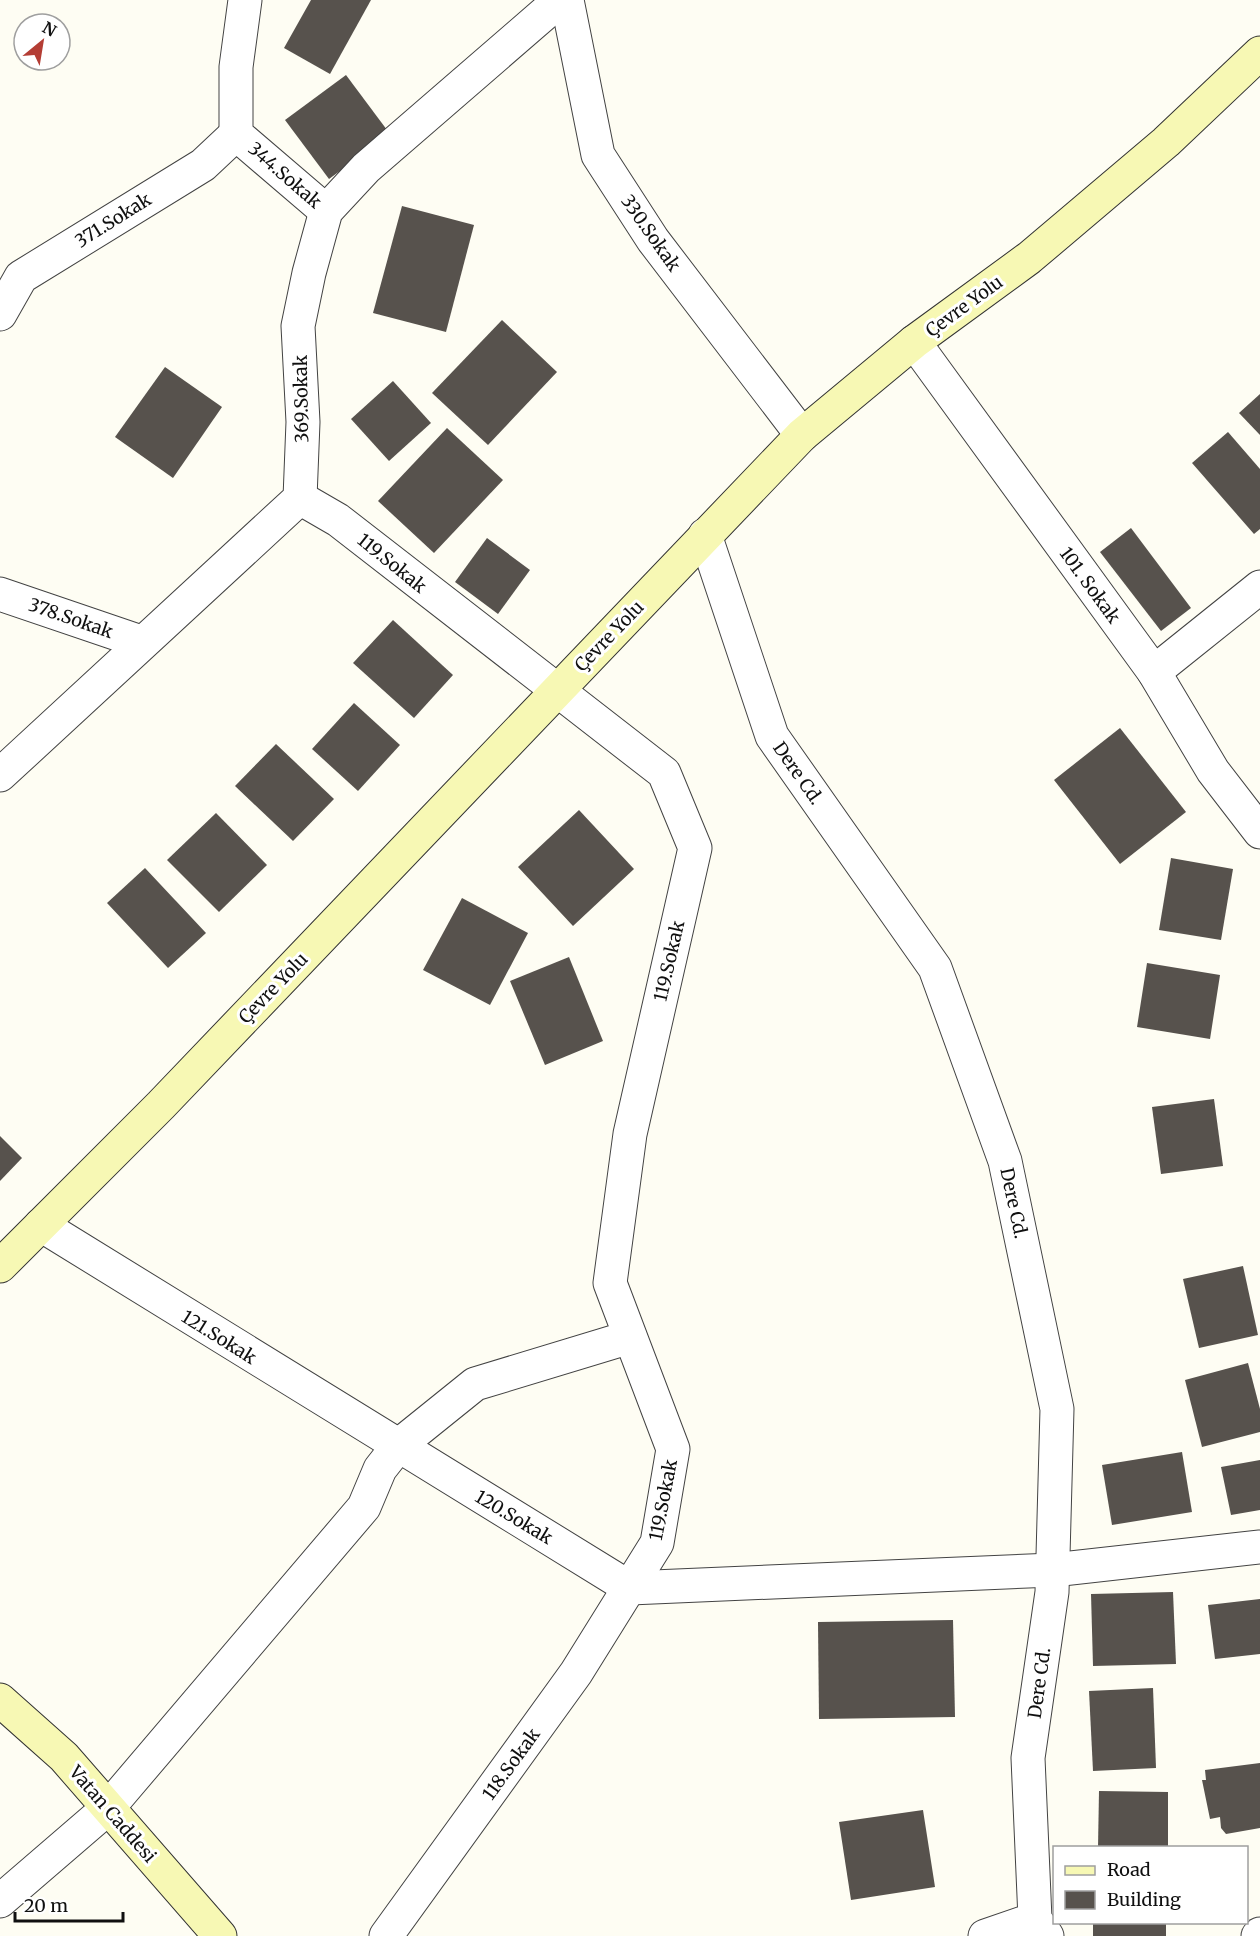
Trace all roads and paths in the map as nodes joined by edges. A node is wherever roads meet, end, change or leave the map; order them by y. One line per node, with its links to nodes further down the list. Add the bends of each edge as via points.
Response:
1 (245, 0): 5 (street, 344.Sokak, via 236,67)
2 (560, 0): 6 (street, 369.Sokak, via 366,168)
3 (567, 0): 9 (street, 330.Sokak, via 598,155 653,240)
4 (1260, 52): 8 (street, Çevre Yolu, via 1166,142 1038,250)
5 (236, 134): 6 (street, 344.Sokak); 7 (street, 371.Sokak, via 203,165 21,277)
6 (326, 211): 10 (street, 369.Sokak, via 298,326 303,422)
7 (0, 314)
8 (915, 342): 9 (street, Çevre Yolu); 15 (street, 101. Sokak)
9 (802, 435): 11 (street, Çevre Yolu)
10 (300, 498): 14 (street); 16 (street, 119.Sokak, via 338,519)
11 (705, 535): 16 (street, Çevre Yolu); 24 (street, Dere Cd., via 772,736 935,968 1005,1161 1057,1409)
12 (1260, 587): 15 (street)
13 (0, 594): 14 (street, 378.Sokak)
14 (141, 642): 17 (street)
15 (1155, 672): 18 (street, 101. Sokak, via 1213,771)
16 (556, 691): 19 (street, Çevre Yolu, via 161,1106); 21 (street, 119.Sokak, via 664,773 695,848 630,1134 610,1283)
17 (0, 775)
18 (1260, 832)
19 (41, 1225): 20 (street, Çevre Yolu); 22 (street, 121.Sokak)
20 (0, 1266)
21 (630, 1337): 22 (street, via 475,1384); 25 (street, 119.Sokak, via 673,1449 657,1543)
22 (398, 1446): 25 (street, 120.Sokak); 27 (street, via 380,1469 363,1507)
23 (1260, 1547): 24 (street)
24 (1053, 1570): 25 (street); 29 (street, Dere Cd., via 1028,1758)
25 (630, 1588): 31 (street, 118.Sokak, via 576,1673)
26 (0, 1700): 27 (street, Vatan Caddesi, via 64,1757)
27 (108, 1808): 28 (street); 30 (street, Vatan Caddesi)
28 (0, 1901)
29 (1041, 1928): 32 (street)
30 (220, 1936)
31 (386, 1936)
32 (985, 1936)

